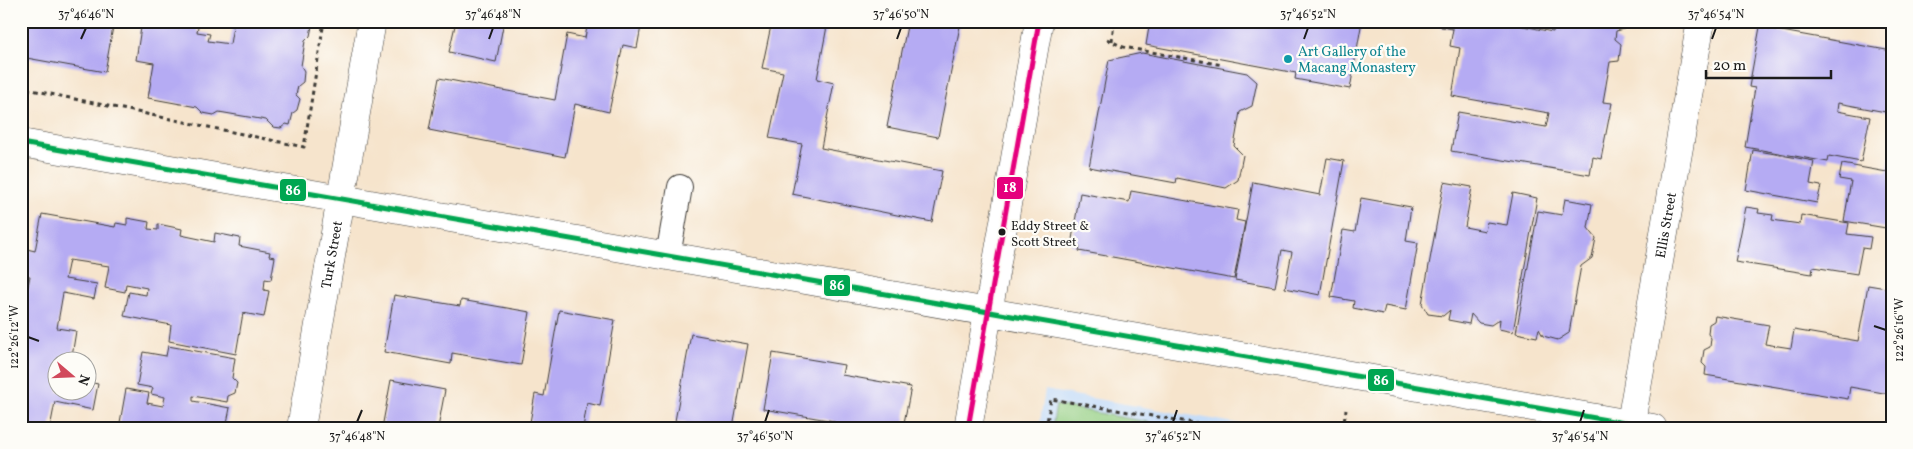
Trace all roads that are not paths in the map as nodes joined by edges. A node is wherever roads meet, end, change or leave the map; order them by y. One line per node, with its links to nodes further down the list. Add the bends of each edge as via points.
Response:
1 (372, 21): 6 (street, Turk Street)
2 (1039, 21): 8 (street)
3 (1701, 21): 9 (street, Ellis Street)
4 (21, 143): 6 (street)
5 (680, 187): 7 (lane)
6 (342, 199): 7 (street); 10 (street, Turk Street)
7 (668, 256): 8 (street)
8 (989, 312): 9 (street); 11 (street)
9 (1638, 426)
10 (302, 428)
11 (968, 428)

